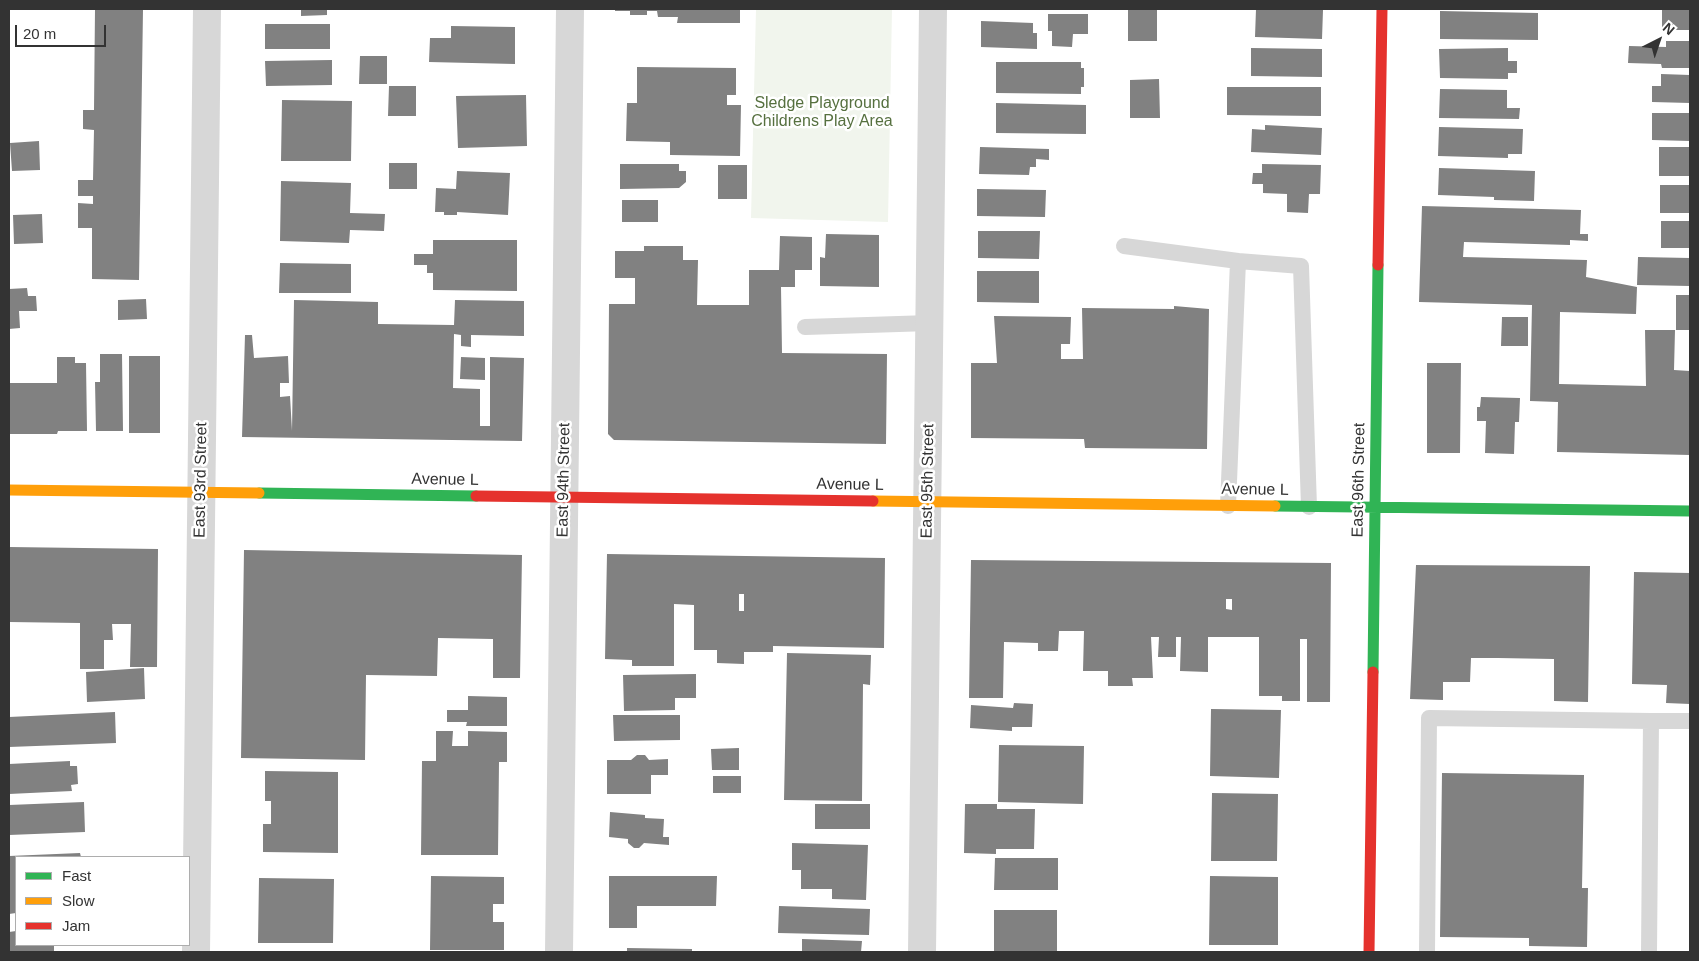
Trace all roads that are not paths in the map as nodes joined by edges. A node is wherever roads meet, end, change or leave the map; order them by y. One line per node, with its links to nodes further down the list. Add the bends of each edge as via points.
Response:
1 (207, 9): 10 (street, East 93rd Street)
2 (570, 9): 11 (street, East 94th Street)
3 (933, 9): 7 (street, East 95th Street)
4 (1382, 9): 15 (street, East 96th Street)
5 (1124, 246): 6 (lane)
6 (1238, 261): 13 (lane); 14 (lane, via 1301,266)
7 (930, 323): 8 (lane); 12 (street, East 95th Street)
8 (805, 327)
9 (9, 490): 10 (street, Avenue L)
10 (201, 492): 11 (street, Avenue L); 19 (street, East 93rd Street)
11 (564, 498): 12 (street, Avenue L); 20 (street, East 94th Street)
12 (928, 502): 13 (street, Avenue L); 21 (street, East 95th Street)
13 (1228, 506): 14 (street, Avenue L)
14 (1308, 507): 15 (street, Avenue L)
15 (1374, 507): 16 (street, Avenue L); 22 (street, East 96th Street)
16 (1690, 511)
17 (1652, 721): 18 (lane); 23 (lane, via 1429,718); 24 (lane)
18 (1690, 722)
19 (196, 952)
20 (559, 952)
21 (922, 952)
22 (1369, 952)
23 (1427, 952)
24 (1649, 952)

